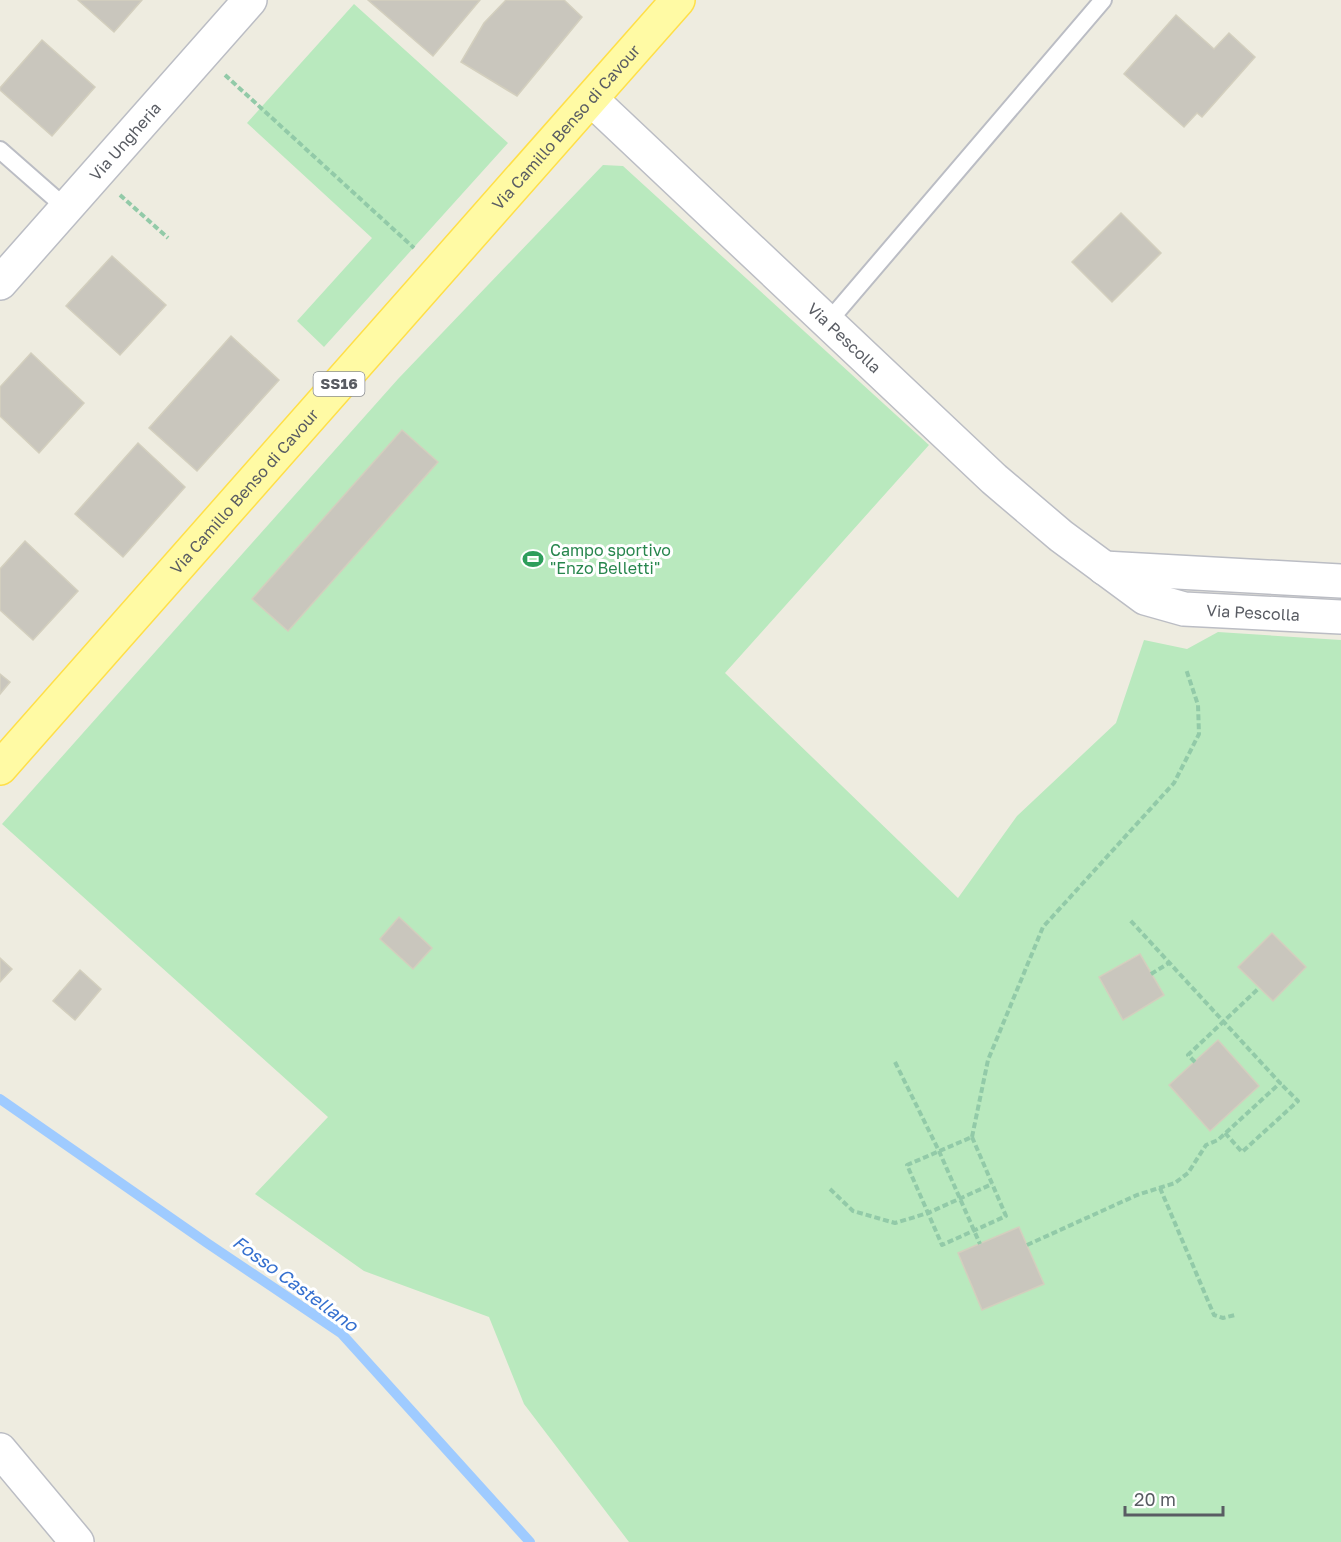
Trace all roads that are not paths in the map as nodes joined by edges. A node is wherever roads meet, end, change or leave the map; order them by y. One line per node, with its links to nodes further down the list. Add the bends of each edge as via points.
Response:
1 (250, 0): 6 (street, Via Ungheria)
2 (678, 0): 4 (main road, Via Camillo Benso di Cavour / SS16)
3 (1102, 0): 8 (lane)
4 (591, 99): 8 (street, Via Pescolla); 12 (main road, Via Camillo Benso di Cavour / SS16)
5 (0, 150): 6 (lane)
6 (66, 208): 7 (street, Via Ungheria)
7 (0, 283)
8 (828, 322): 9 (street, Via Pescolla, via 994,479)
9 (1104, 568): 10 (street); 11 (street, Via Pescolla, via 1145,598 1184,609)
10 (1341, 581)
11 (1341, 617)
12 (0, 768)
13 (0, 1450): 14 (street)
14 (77, 1542)

